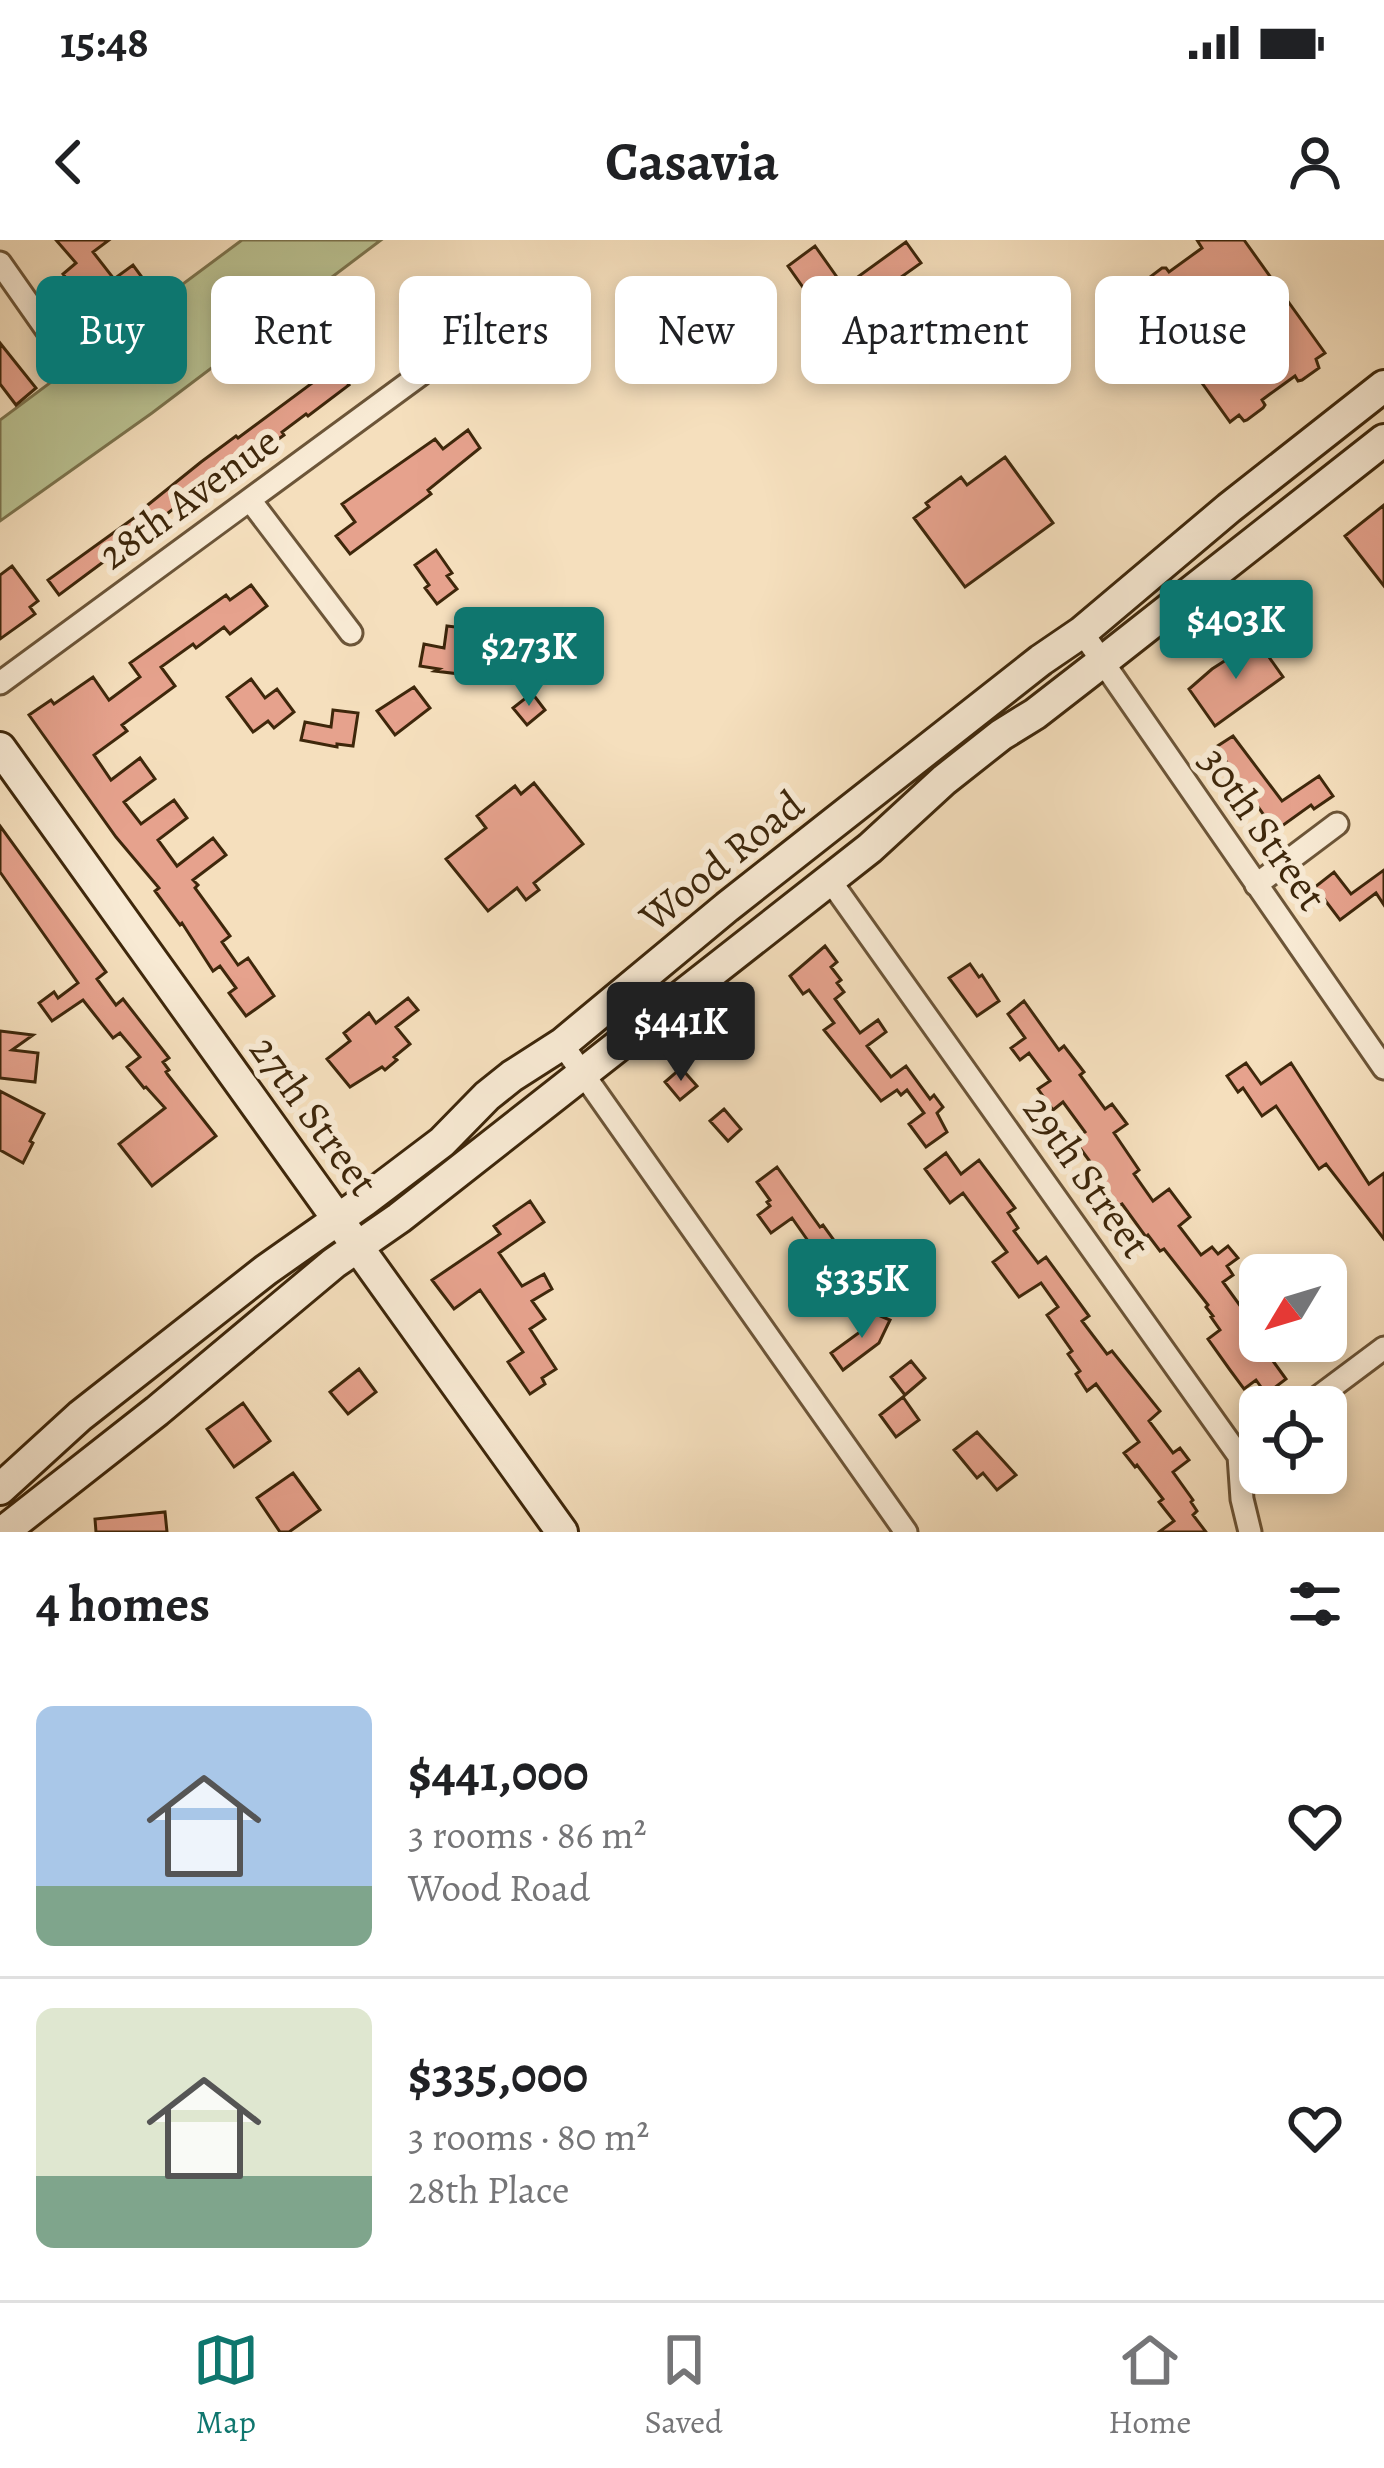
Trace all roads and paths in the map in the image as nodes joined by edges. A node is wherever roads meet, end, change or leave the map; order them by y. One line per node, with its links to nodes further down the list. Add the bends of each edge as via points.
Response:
1 (0, 263): 2 (street)
2 (36, 314)
3 (407, 384): 6 (street, 28th Avenue)
4 (1384, 386): 7 (street, Wood Road)
5 (1384, 440): 9 (street, Wood Road)
6 (250, 500): 8 (street); 10 (street, 28th Avenue)
7 (1082, 632): 9 (street, 30th Street); 15 (street, Wood Road)
8 (352, 633)
9 (1102, 662): 13 (street, Wood Road, via 944,780); 14 (street, 30th Street)
10 (0, 683)
11 (0, 748): 18 (street, 27th Street)
12 (1337, 824): 14 (street)
13 (830, 879): 17 (street, Wood Road); 22 (street, 29th Street)
14 (1256, 885): 16 (street, 30th Street)
15 (562, 1044): 17 (street); 18 (street, Wood Road)
16 (1384, 1068)
17 (581, 1075): 19 (street, Wood Road); 27 (street)
18 (338, 1219): 19 (street, 27th Street); 23 (street, Wood Road, via 80,1416)
19 (357, 1246): 25 (street, Wood Road); 26 (street, 27th Street)
20 (1384, 1348): 21 (street)
21 (1333, 1386)
22 (1239, 1456)
23 (0, 1490)
24 (1242, 1494): 28 (street, 29th Street)
25 (3, 1532)
26 (562, 1532)
27 (906, 1532)
28 (1250, 1532)

